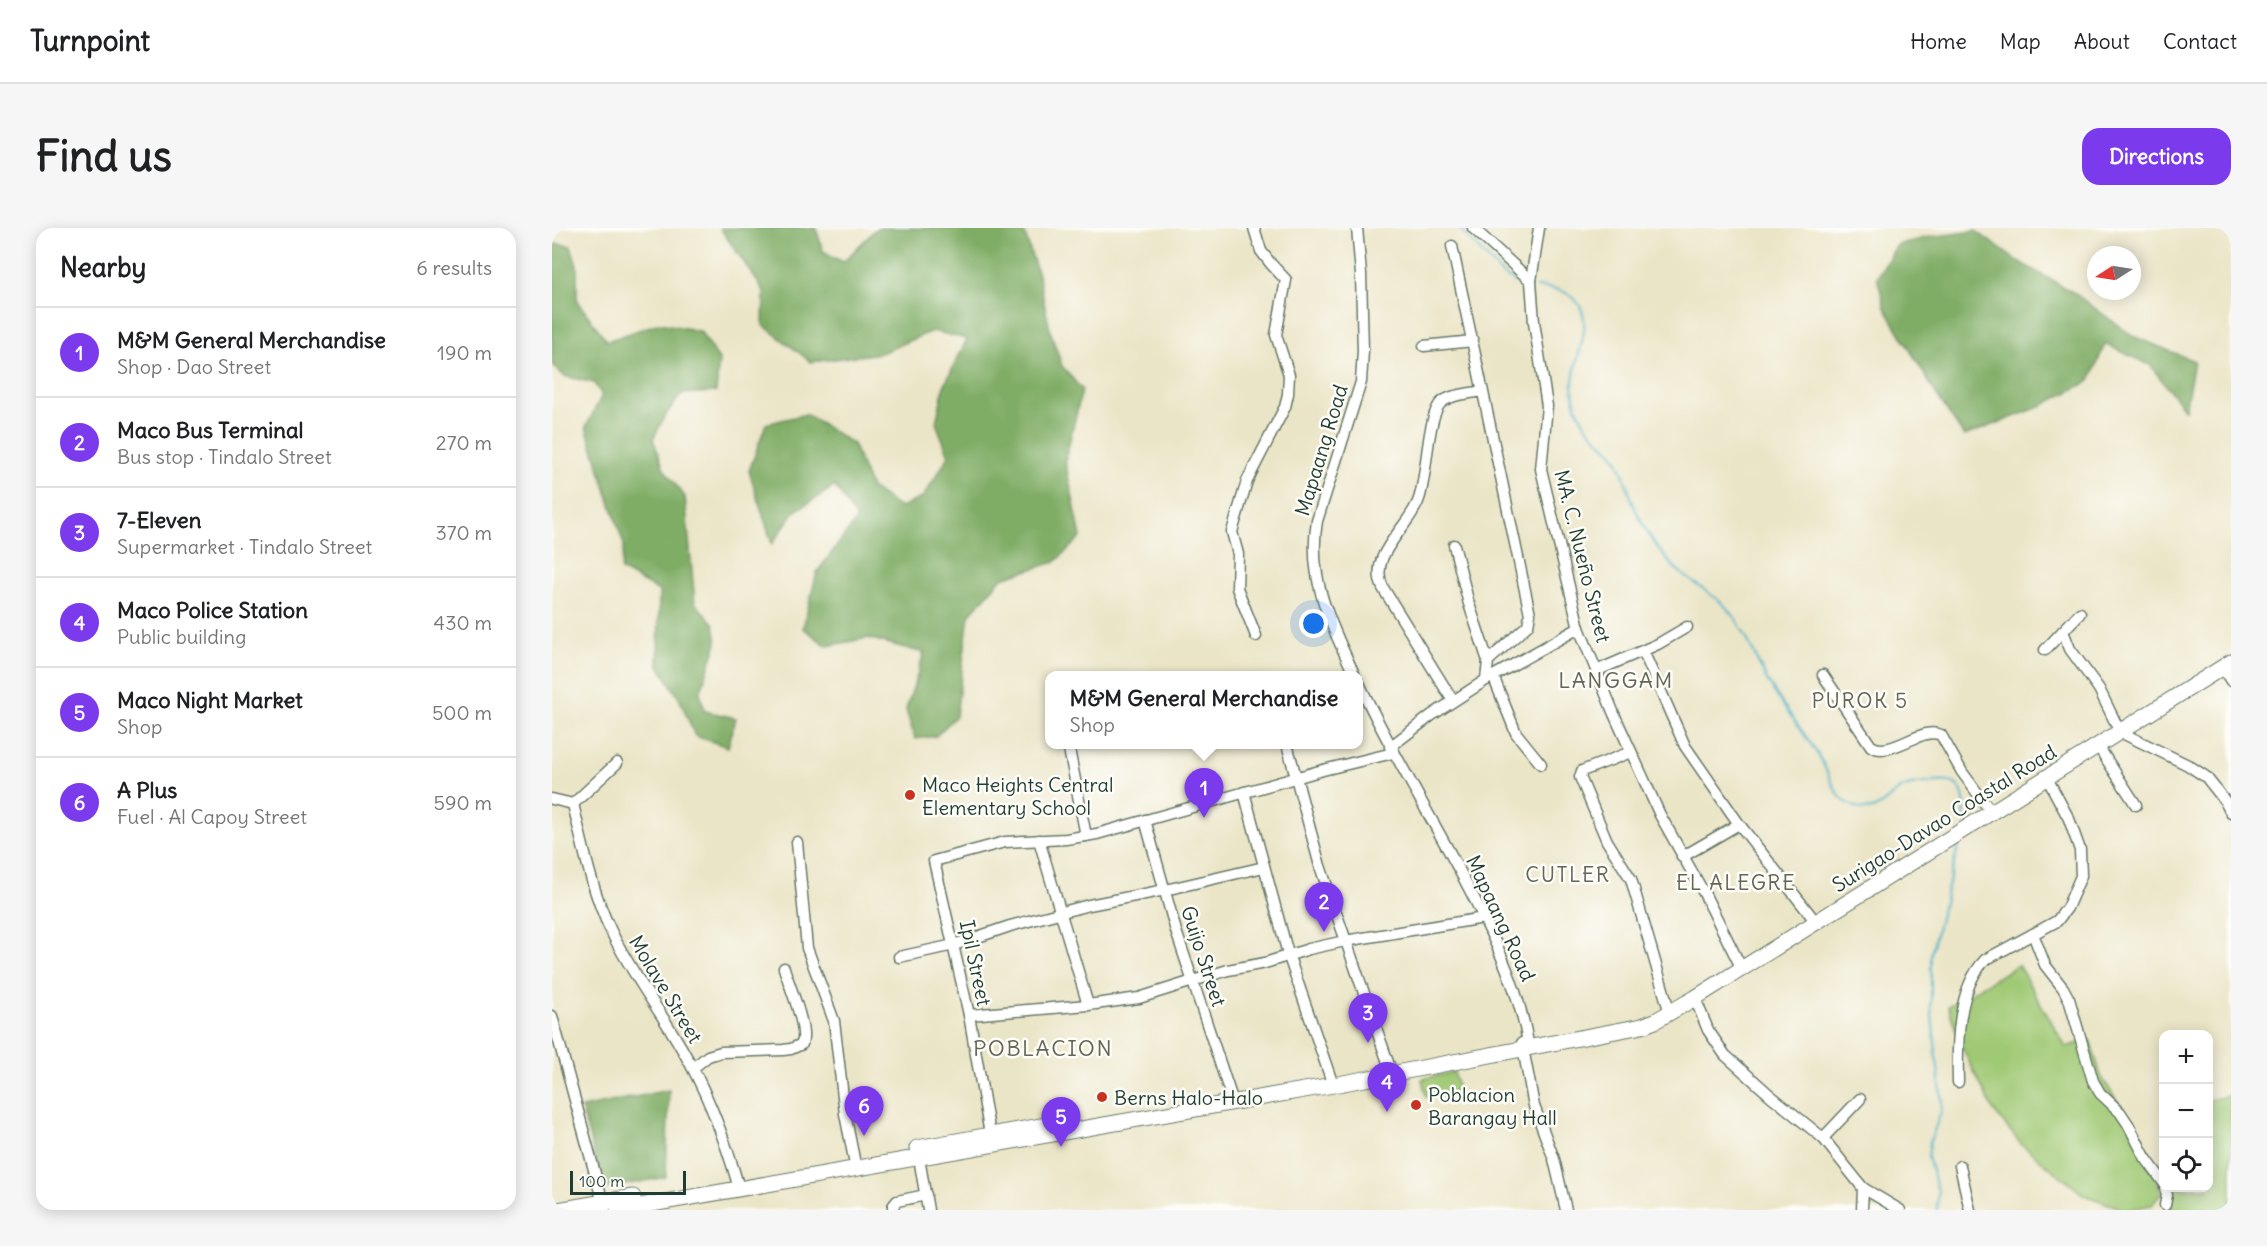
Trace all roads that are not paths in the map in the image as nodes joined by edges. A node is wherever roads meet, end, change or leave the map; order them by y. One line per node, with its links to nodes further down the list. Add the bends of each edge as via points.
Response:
1 (1254, 228): 15 (street, via 1261,251 1286,280 1276,335 1289,375 1285,407 1247,481 1233,532 1238,555 1237,588)
2 (1357, 228): 20 (street, Mapaang Road, via 1362,373 1314,537 1318,586)
3 (1473, 228): 6 (street)
4 (1539, 228): 6 (street, MA. C. Nueño Street)
5 (1452, 246): 7 (street)
6 (1531, 281): 13 (street, MA. C. Nueño Street, via 1547,406 1541,470)
7 (1473, 341): 8 (street); 9 (street)
8 (1424, 346)
9 (1482, 391): 18 (street, via 1530,614 1528,625); 26 (street, via 1451,397 1440,404 1420,497 1388,547 1378,572 1380,583)
10 (1454, 546): 18 (street)
11 (2080, 613): 14 (street)
12 (1687, 627): 17 (street)
13 (1579, 628): 21 (street, MA. C. Nueño Street); 23 (street)
14 (2062, 631): 16 (street); 27 (street, via 2099,689)
15 (1256, 636)
16 (2045, 650)
17 (1643, 651): 21 (street); 44 (street, via 1685,746)
18 (1488, 662): 23 (street)
19 (2226, 665): 24 (street); 27 (highway, Surigao-Davao Coastal Road)
20 (1353, 671)
21 (1596, 671): 32 (street, MA. C. Nueño Street)
22 (1823, 675): 41 (street, via 1876,749 1932,733 1941,735)
23 (1489, 678): 26 (street); 34 (street, via 1516,733)
24 (2231, 681)
25 (1363, 691): 31 (street, Mapaang Road)
26 (1452, 701): 31 (street)
27 (2120, 732): 28 (highway, Surigao-Davao Coastal Road); 42 (street, via 2206,777)
28 (2098, 746): 36 (highway, Surigao-Davao Coastal Road); 40 (street)
29 (1069, 749): 45 (street)
30 (1288, 749): 35 (street)
31 (1392, 750): 35 (street); 52 (street, Mapaang Road)
32 (1631, 752): 48 (street, MA. C. Nueño Street); 64 (street, via 1589,766 1580,777 1607,841 1631,879)
33 (617, 763): 39 (street)
34 (1541, 764)
35 (1297, 778): 37 (street); 55 (street)
36 (2047, 778): 41 (highway, Surigao-Davao Coastal Road); 54 (street, via 2069,819 2082,863 2067,908 2057,921)
37 (1244, 792): 43 (street); 49 (street)
38 (552, 799): 39 (street)
39 (573, 804): 68 (street, Molave Street, via 608,926)
40 (2136, 805)
41 (1992, 813): 53 (highway, Surigao-Davao Coastal Road)
42 (2231, 813)
43 (1145, 820): 45 (street); 50 (street, Guijo Street)
44 (1739, 824): 48 (street); 53 (street)
45 (1086, 836): 46 (street)
46 (1039, 840): 51 (street); 56 (street, Ipil Street, via 995,844 934,861)
47 (798, 842): 77 (street, via 807,948 834,1021)
48 (1682, 857): 60 (street, MA. C. Nueño Street)
49 (1264, 867): 50 (street); 57 (street)
50 (1164, 891): 51 (street); 61 (street, Guijo Street)
51 (1060, 913): 56 (street); 63 (street)
52 (1484, 918): 55 (street); 67 (street, Mapaang Road, via 1514,987)
53 (1816, 922): 60 (highway, Surigao-Davao Coastal Road)
54 (2033, 934): 71 (street, via 1975,969 1961,1021); 79 (street, via 2045,965 2069,999 2092,1081 2128,1124)
55 (1344, 941): 57 (street); 69 (street)
56 (954, 945): 58 (street); 65 (street, Ipil Street)
57 (1288, 954): 61 (street); 70 (street)
58 (899, 957)
59 (784, 968): 68 (street, via 802,1044 783,1050 714,1053)
60 (1742, 969): 62 (highway, Surigao-Davao Coastal Road)
61 (1194, 982): 63 (street, via 1153,995); 72 (street, Guijo Street)
62 (1695, 998): 64 (highway, Surigao-Davao Coastal Road); 74 (street, via 1708,1030 1725,1055)
63 (1088, 1005): 65 (street)
64 (1673, 1009): 67 (highway, Surigao-Davao Coastal Road, via 1642,1026)
65 (969, 1015): 75 (street, Ipil Street)
66 (552, 1016): 85 (street)
67 (1525, 1044): 69 (highway, Surigao-Davao Coastal Road); 90 (street, Mapaang Road, via 1534,1106 1554,1159)
68 (693, 1068): 80 (street, Molave Street, via 726,1145)
69 (1391, 1069): 70 (highway, Surigao-Davao Coastal Road)
70 (1332, 1081): 72 (highway, Surigao-Davao Coastal Road)
71 (1958, 1082)
72 (1232, 1098): 75 (highway, Surigao-Davao Coastal Road)
73 (1860, 1099): 74 (street)
74 (1823, 1138): 81 (street)
75 (991, 1139): 76 (highway, Surigao-Davao Coastal Road); 77 (highway, Surigao-Davao Coastal Road)
76 (919, 1158): 77 (highway, Surigao-Davao Coastal Road); 83 (street)
77 (855, 1164): 80 (highway, Surigao-Davao Coastal Road)
78 (1960, 1166): 93 (street)
79 (2159, 1177)
80 (737, 1184): 85 (highway, Surigao-Davao Coastal Road); 87 (highway, Surigao-Davao Coastal Road)
81 (1863, 1188): 91 (street); 92 (street)
82 (2166, 1192): 84 (street)
83 (926, 1195): 88 (street, via 897,1201); 89 (street)
84 (2165, 1205)
85 (604, 1206): 86 (highway, Surigao-Davao Coastal Road)
86 (558, 1210)
87 (622, 1210)
88 (893, 1210)
89 (928, 1210)
90 (1566, 1210)
91 (1862, 1210)
92 (1900, 1210)
93 (1970, 1210)

